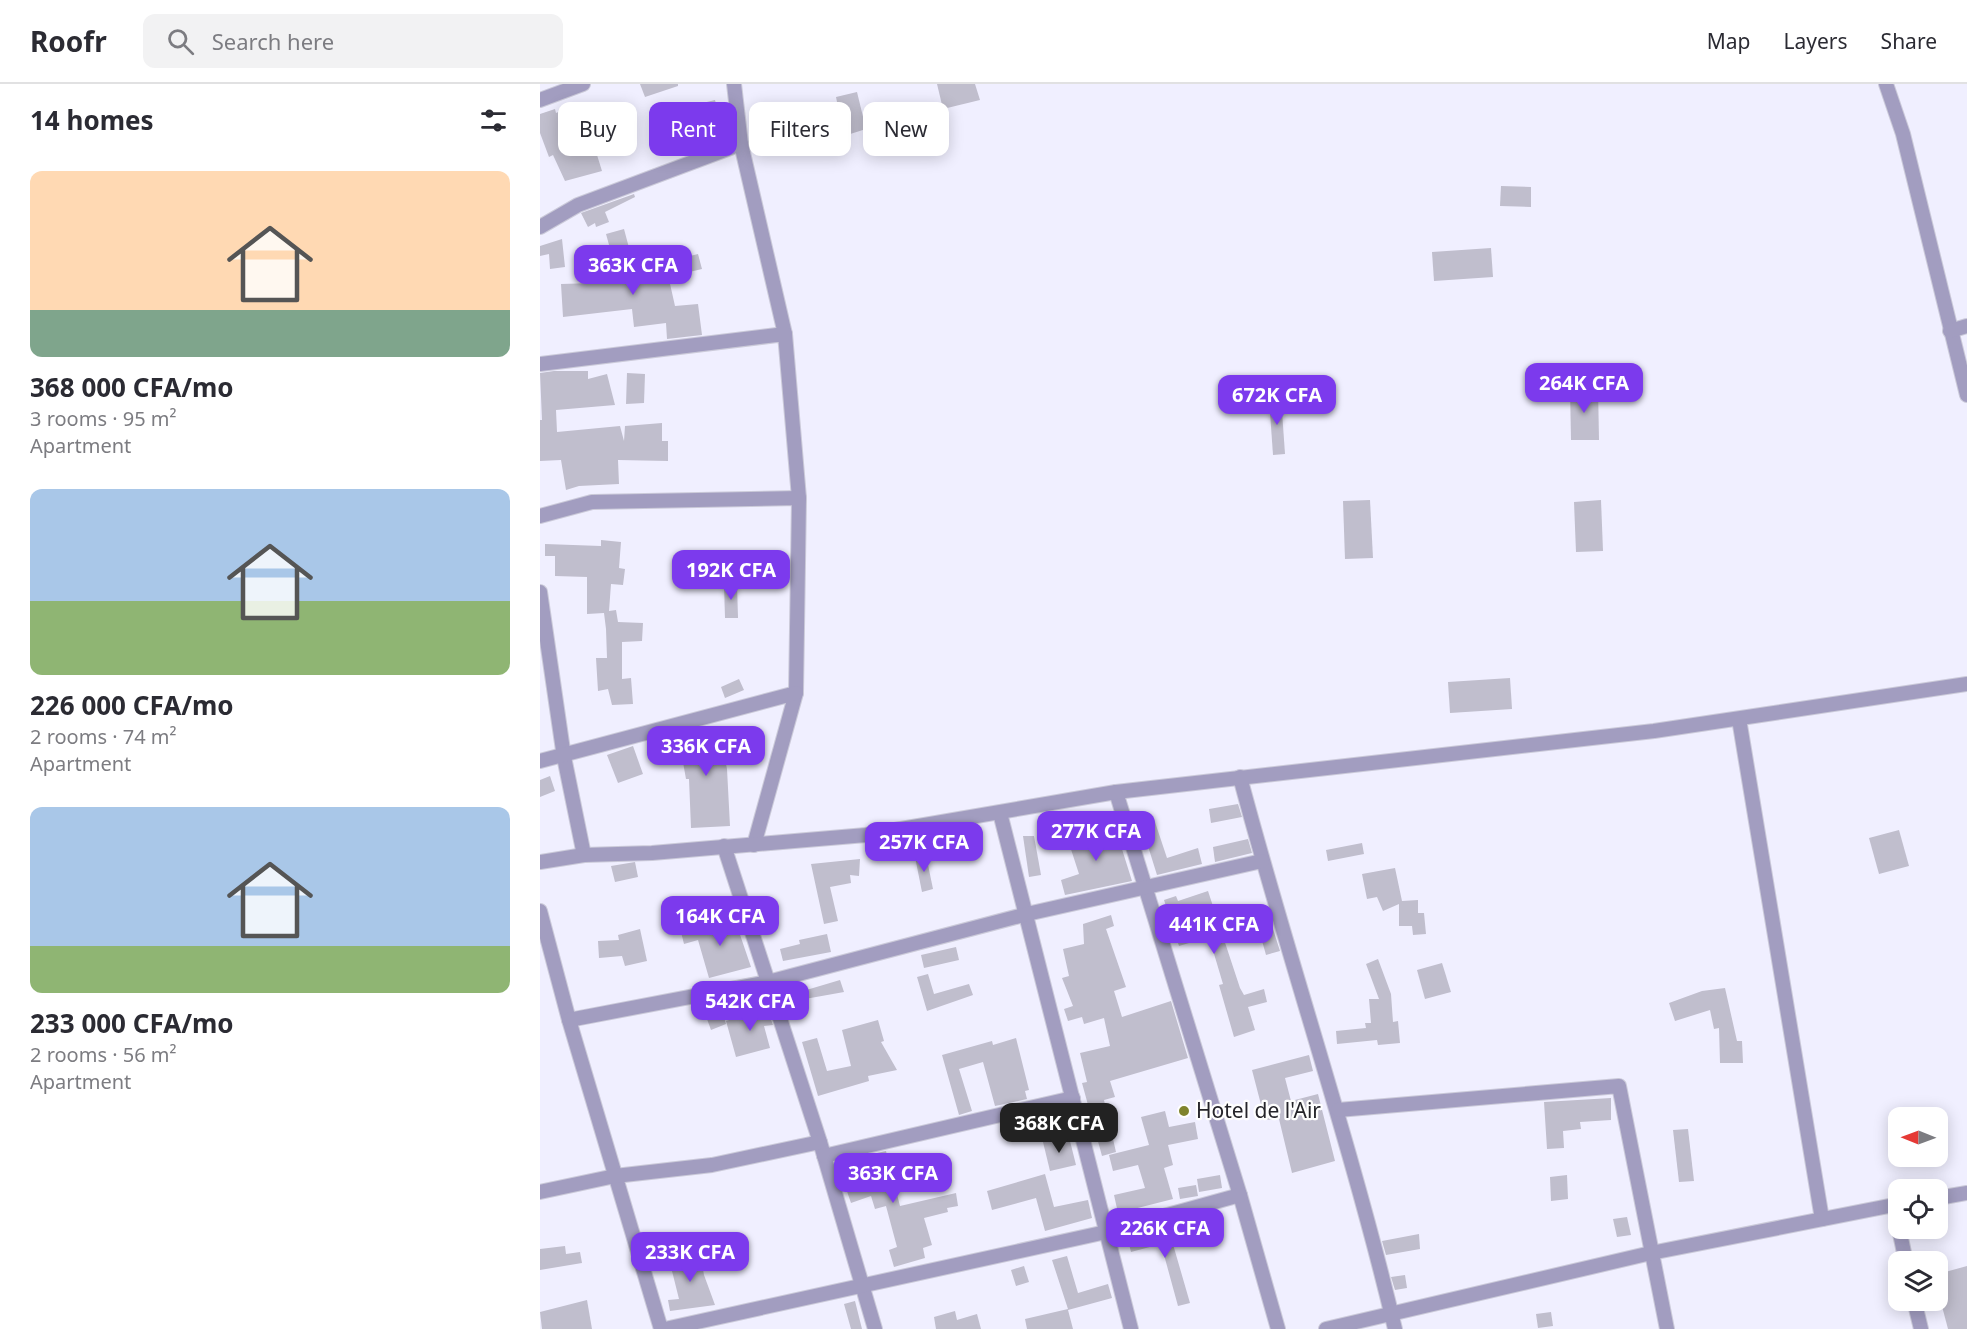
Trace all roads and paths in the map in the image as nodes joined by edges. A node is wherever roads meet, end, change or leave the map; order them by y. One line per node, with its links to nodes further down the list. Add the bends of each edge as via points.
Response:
1 (583, 84): 4 (street)
2 (734, 84): 5 (street)
3 (1886, 84): 8 (street, via 1903,134)
4 (540, 100)
5 (741, 144): 6 (street, via 578,206); 9 (street)
6 (540, 226)
7 (1967, 326): 8 (street)
8 (1950, 331): 11 (street)
9 (785, 334): 10 (street); 12 (street)
10 (540, 364)
11 (1967, 395)
12 (799, 498): 13 (street, via 592,502); 16 (street)
13 (540, 516)
14 (540, 592): 18 (street)
15 (1967, 684): 17 (street)
16 (796, 693): 18 (street); 23 (street)
17 (1739, 719): 20 (street); 42 (street)
18 (564, 757): 19 (street); 25 (street)
19 (540, 762)
20 (1240, 777): 21 (street); 26 (street)
21 (1116, 792): 22 (street); 28 (street)
22 (1000, 813): 23 (street, via 866,835); 30 (street)
23 (754, 845): 24 (street)
24 (724, 846): 25 (street); 31 (street)
25 (584, 855): 27 (street)
26 (1262, 861): 28 (street); 34 (street)
27 (540, 862)
28 (1146, 887): 30 (street); 39 (street)
29 (540, 911): 32 (street)
30 (1027, 914): 31 (street); 33 (street)
31 (768, 982): 32 (street); 35 (street)
32 (569, 1020): 36 (street)
33 (1073, 1098): 35 (street); 43 (street)
34 (1338, 1110): 44 (street, via 1619,1086); 47 (street)
35 (822, 1149): 36 (street); 45 (street)
36 (615, 1176): 37 (street); 48 (street)
37 (540, 1192)
38 (1967, 1193): 40 (street)
39 (1240, 1195): 43 (street); 51 (street)
40 (1948, 1196)
41 (1888, 1206): 42 (street)
42 (1822, 1219): 44 (street)
43 (1106, 1232): 45 (street); 50 (street)
44 (1651, 1253): 47 (street); 54 (street)
45 (860, 1285): 48 (street); 49 (street)
46 (1917, 1311): 55 (street)
47 (1391, 1312): 52 (street); 53 (street)
48 (663, 1329)
49 (875, 1329)
50 (1131, 1329)
51 (1278, 1329)
52 (1326, 1329)
53 (1395, 1329)
54 (1667, 1329)
55 (1921, 1329)

